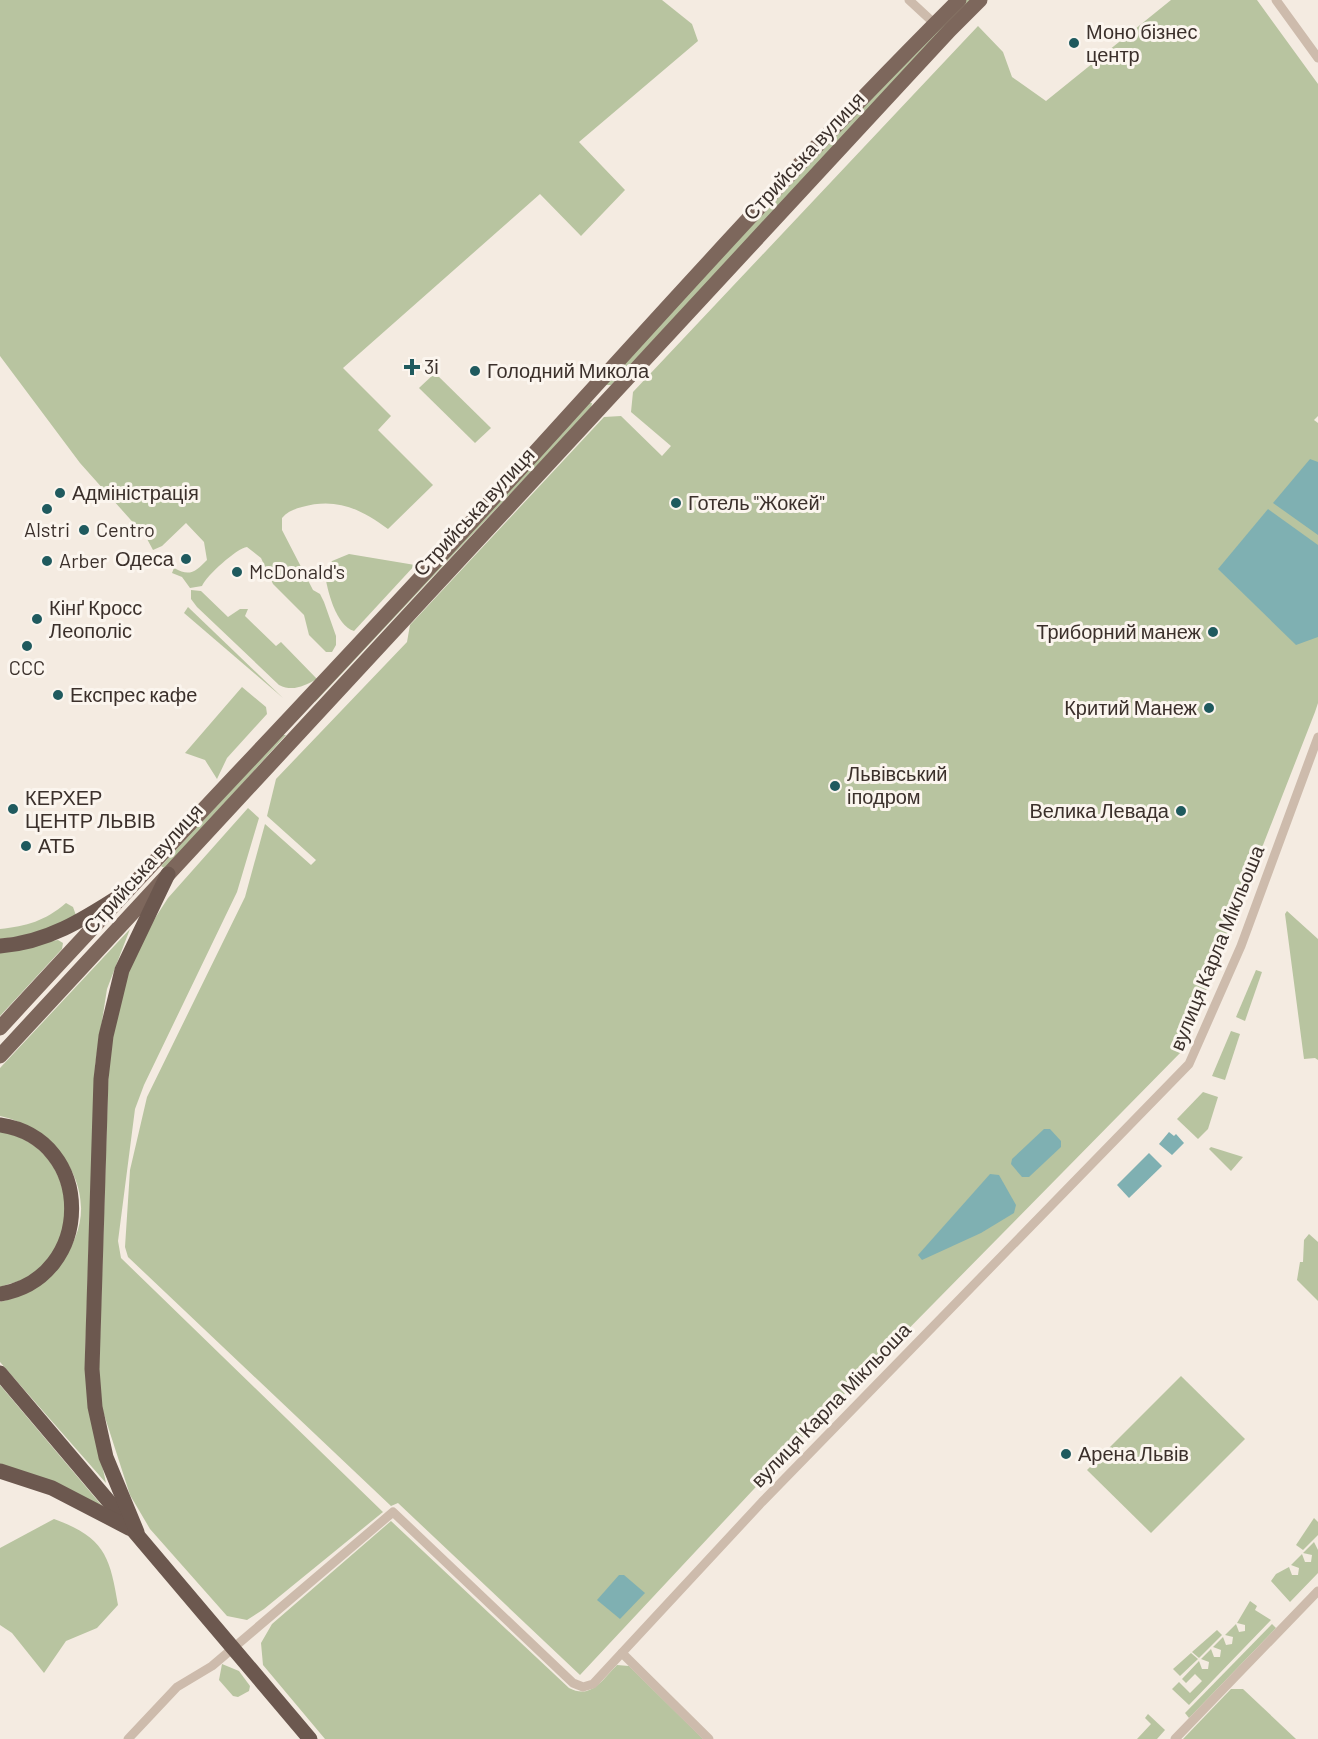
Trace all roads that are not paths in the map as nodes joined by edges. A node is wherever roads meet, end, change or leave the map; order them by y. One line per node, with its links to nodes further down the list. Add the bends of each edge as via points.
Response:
1 (909, 0): 5 (street)
2 (959, 0): 5 (main road, Стрийська вулиця)
3 (980, 0): 7 (main road, Стрийська вулиця)
4 (1276, 0): 6 (street)
5 (935, 24): 7 (main road, Стрийська вулиця, via 532,454)
6 (1318, 58)
7 (303, 717): 9 (main road, Стрийська вулиця); 10 (main road, Стрийська вулиця)
8 (1318, 737): 21 (street, вулиця Карла Мікльоша, via 1241,946 1189,1064 762,1502)
9 (168, 874): 13 (main road, Стрийська вулиця); 18 (highway, via 122,970 111,1005 100,1079 92,1369 95,1407 106,1456)
10 (123, 894): 11 (highway, via 48,937); 12 (main road, Стрийська вулиця)
11 (0, 946)
12 (0, 1028)
13 (0, 1056)
14 (0, 1125): 15 (highway, via 22,1132 48,1149 64,1174 73,1204 69,1236 53,1262 24,1287)
15 (0, 1294)
16 (0, 1373): 18 (highway)
17 (0, 1471): 18 (highway, via 52,1488)
18 (137, 1532): 20 (highway)
19 (1318, 1591): 25 (street)
20 (233, 1647): 21 (street, вулиця Карла Мікльоша, via 393,1512 573,1683 583,1687 592,1684); 22 (street, via 212,1666 177,1687); 23 (highway)
21 (622, 1653): 24 (street)
22 (129, 1739)
23 (310, 1739)
24 (709, 1739)
25 (1175, 1739)

